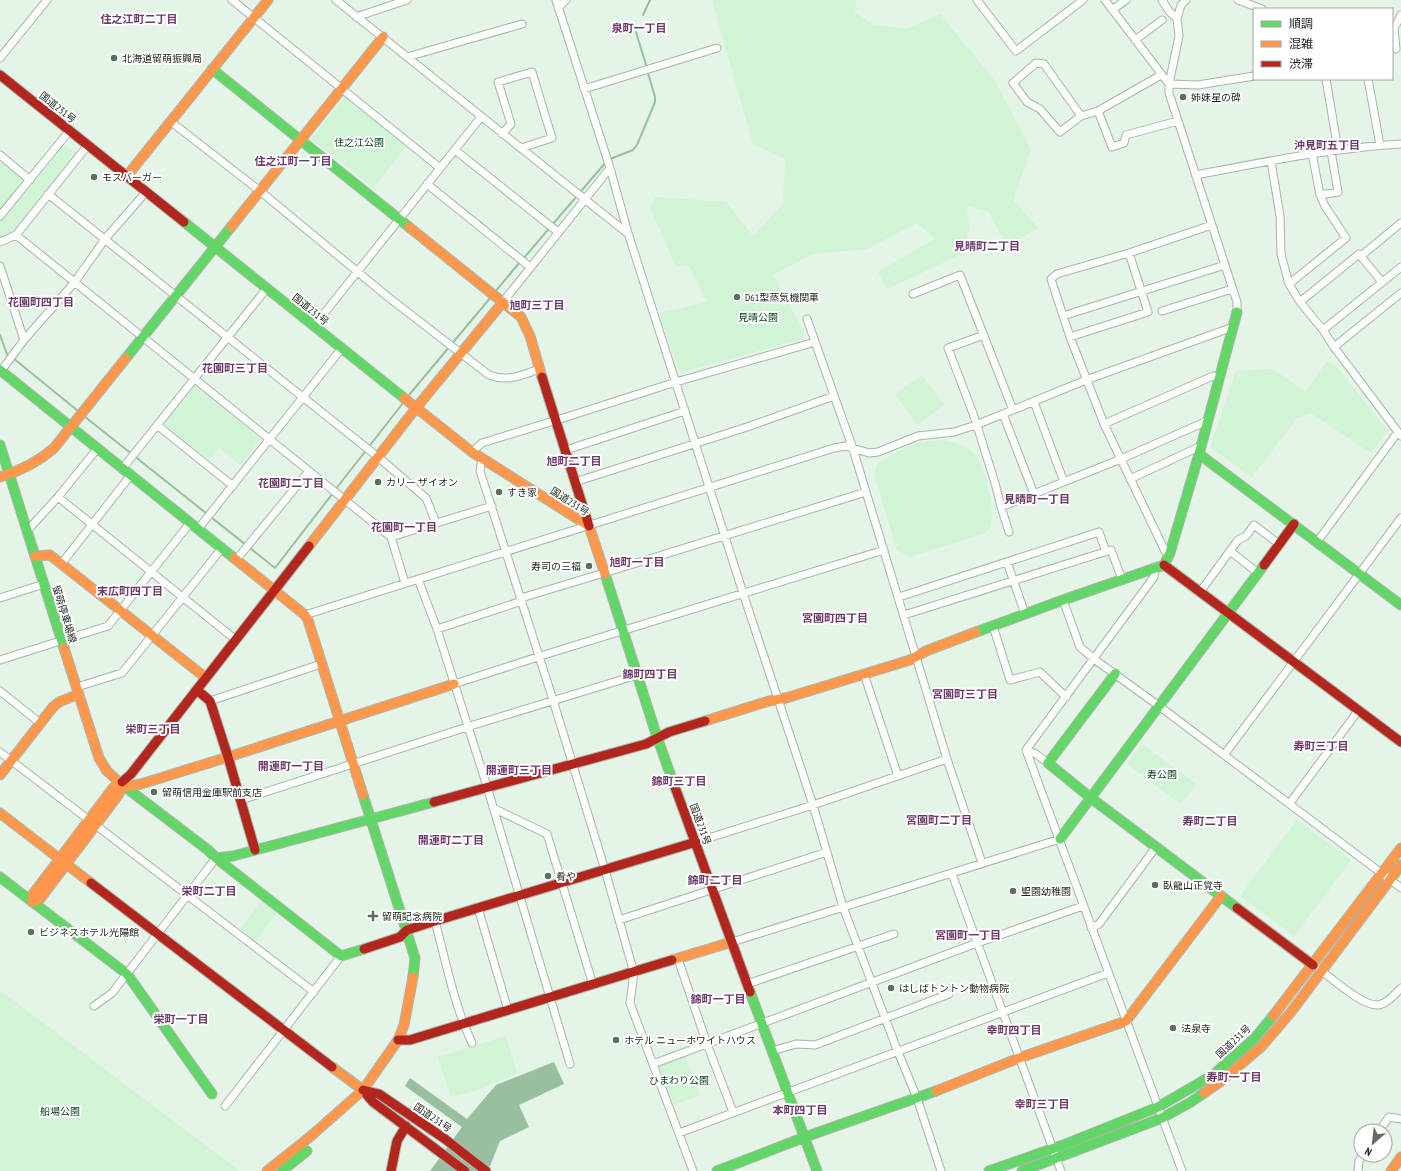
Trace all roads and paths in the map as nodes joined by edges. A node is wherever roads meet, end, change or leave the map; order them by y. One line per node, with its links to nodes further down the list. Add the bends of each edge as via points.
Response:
1 (47, 0): 29 (street)
2 (232, 0): 20 (street)
3 (268, 0): 20 (main road)
4 (336, 0): 19 (street)
5 (407, 0): 19 (street)
6 (556, 0): 15 (street)
7 (566, 0): 15 (street)
8 (978, 0): 9 (street, via 1016,51)
9 (1082, 0)
10 (1105, 0): 17 (street)
11 (1126, 0): 17 (street)
12 (1162, 0): 21 (street)
13 (1186, 0): 21 (street, via 1181,5)
14 (1238, 0): 16 (street)
15 (558, 8): 38 (street)
16 (1259, 8)
17 (1112, 10): 25 (street)
18 (1401, 15): 27 (street, via 1394,29)
19 (356, 17): 24 (street)
20 (254, 18): 30 (main road); 37 (street)
21 (1177, 19): 36 (street, via 1179,36)
22 (1162, 20): 25 (street)
23 (522, 24): 28 (street)
24 (383, 37): 28 (street); 37 (main road)
25 (1135, 40): 32 (street)
26 (717, 48): 38 (street)
27 (1396, 49)
28 (407, 57): 41 (street)
29 (0, 58)
30 (212, 69): 42 (main road); 46 (main road)
31 (0, 75): 44 (main road, 国道231号)
32 (1161, 75): 36 (street); 39 (street)
33 (1253, 76): 36 (street, via 1198,85)
34 (1326, 80): 52 (street)
35 (1368, 80): 49 (street)
36 (1169, 84): 43 (street)
37 (342, 89): 46 (main road); 56 (street)
38 (584, 89): 57 (street)
39 (1098, 111): 40 (street); 43 (street, via 1112,147 1124,143 1126,135)
40 (1081, 116): 40 (street, via 1060,132 1040,109 1027,102 1014,83 1036,63 1044,64)
41 (481, 117): 45 (street); 51 (street)
42 (170, 121): 59 (main road); 62 (street)
43 (1178, 121): 58 (street)
44 (70, 130): 48 (main road, 国道231号); 60 (street)
45 (502, 134): 50 (street); 50 (street, via 511,124 498,82 532,72 552,138)
46 (301, 140): 62 (main road); 68 (main road)
47 (1401, 144): 49 (street)
48 (88, 145): 59 (main road, 国道231号); 64 (street)
49 (1380, 145): 52 (street)
50 (521, 148): 66 (street)
51 (456, 150): 56 (street); 71 (street)
52 (1335, 150): 53 (street); 65 (street, via 1338,192)
53 (1312, 153): 55 (street); 65 (street)
54 (0, 155): 60 (street)
55 (1271, 161): 58 (street); 86 (street, via 1280,216 1281,254)
56 (440, 168): 61 (street)
57 (610, 168): 66 (street); 72 (street)
58 (1196, 175): 70 (street)
59 (127, 176): 63 (main road, 国道231号)
60 (30, 180): 67 (street)
61 (427, 184): 68 (street); 81 (street)
62 (260, 191): 76 (main road); 83 (street)
63 (146, 192): 74 (street); 76 (main road, 国道231号)
64 (48, 194): 73 (street); 74 (street)
65 (1320, 195): 86 (street, via 1346,238)
66 (586, 199): 71 (street); 72 (street)
67 (0, 216)
68 (399, 219): 83 (street); 93 (main road)
69 (1401, 223): 78 (street)
70 (1212, 225): 77 (street); 80 (street)
71 (558, 232): 81 (street)
72 (628, 233): 116 (street)
73 (16, 235): 75 (street); 85 (street)
74 (105, 239): 85 (street); 92 (street)
75 (0, 242)
76 (216, 246): 87 (main road, 国道231号); 92 (main road)
77 (1129, 253): 89 (street); 97 (street, via 1051,278)
78 (1361, 256): 84 (street); 94 (street, via 1359,254)
79 (0, 266): 106 (street)
80 (1225, 266): 88 (street); 89 (street)
81 (530, 267): 93 (street)
82 (1401, 267): 84 (street)
83 (358, 272): 99 (street); 110 (street)
84 (1382, 282): 101 (street)
85 (74, 283): 103 (street); 106 (street)
86 (1289, 284): 94 (street)
87 (267, 288): 99 (main road, 国道231号); 104 (street)
88 (1232, 290): 95 (street); 96 (street)
89 (1142, 292): 97 (street); 105 (street, via 1148,312)
90 (913, 294): 102 (street, via 960,275)
91 (1401, 294): 108 (street)
92 (175, 295): 103 (main road); 104 (street)
93 (503, 302): 110 (main road); 111 (main road, via 521,317 526,325)
94 (1300, 302): 101 (street)
95 (1162, 311)
96 (1238, 312): 100 (main road)
97 (1063, 316): 105 (street)
98 (807, 320): 107 (street)
99 (314, 326): 109 (main road, 国道231号)
100 (1233, 327): 113 (main road); 115 (street)
101 (1323, 330): 108 (street)
102 (984, 335): 121 (street); 128 (street, via 948,348)
103 (142, 337): 114 (street); 129 (main road)
104 (228, 337): 114 (street); 118 (street)
105 (1070, 337): 115 (street)
106 (24, 340): 112 (street)
107 (815, 342): 116 (street); 117 (street)
108 (1334, 347): 130 (street)
109 (342, 348): 118 (street); 120 (main road, 国道231号)
110 (460, 354): 111 (street, via 496,378 518,377); 120 (main road)
111 (539, 369): 124 (main road)
112 (1, 370): 129 (main road)
113 (1220, 376): 125 (main road); 126 (street, via 1213,376)
114 (194, 378): 127 (street); 131 (street)
115 (1086, 380): 119 (street); 126 (street)
116 (676, 382): 122 (street); 124 (street)
117 (834, 396): 132 (street); 135 (street)
118 (303, 397): 131 (street); 139 (street)
119 (1034, 402): 121 (street); 149 (street)
120 (416, 408): 138 (main road, 国道231号); 139 (main road)
121 (1013, 410): 123 (street)
122 (685, 411): 132 (street); 136 (street)
123 (1003, 414): 128 (street); 153 (street)
124 (557, 420): 136 (main road); 138 (street, via 482,443)
125 (1207, 421): 137 (main road); 141 (street)
126 (1104, 424): 141 (street)
127 (157, 425): 142 (street); 150 (street)
128 (976, 425): 135 (street, via 954,432 918,436 878,452 869,453); 157 (street)
129 (70, 428): 134 (main road); 144 (main road, via 43,458)
130 (1399, 434): 169 (street)
131 (270, 440): 143 (street); 150 (street)
132 (695, 444): 148 (street); 151 (street)
133 (0, 445): 144 (main road, 留萌停車場線)
134 (97, 448): 142 (main road); 154 (street)
135 (853, 449): 151 (street, via 846,446 834,448); 152 (street)
136 (566, 450): 148 (main road)
137 (1200, 450): 147 (street); 162 (main road); 176 (main road)
138 (472, 452): 140 (main road, 国道231号)
139 (378, 457): 155 (main road); 160 (street, via 426,498)
140 (482, 458): 156 (street, via 480,471); 163 (main road, 国道231号)
141 (1121, 460): 147 (street); 149 (street)
142 (122, 469): 145 (main road)
143 (309, 471): 155 (street); 178 (street)
144 (10, 474): 146 (main road); 165 (main road, 留萌停車場線)
145 (130, 476): 159 (main road); 161 (street)
146 (0, 477)
147 (1130, 478): 176 (street, via 1165,551)
148 (575, 482): 163 (main road)
149 (1064, 482): 153 (street)
150 (233, 486): 164 (street)
151 (709, 488): 163 (street); 167 (street)
152 (866, 492): 167 (street); 172 (street)
153 (1034, 494): 157 (street)
154 (58, 497): 161 (street); 165 (street)
155 (344, 500): 168 (street); 191 (main road)
156 (492, 506): 160 (street); 174 (street)
157 (1000, 507): 166 (street)
158 (1401, 518): 185 (street)
159 (190, 523): 164 (main road); 182 (street)
160 (436, 523): 168 (street)
161 (92, 524): 180 (street); 182 (street)
162 (1294, 524): 169 (main road); 170 (main road)
163 (589, 526): 174 (street); 183 (main road, 国道231号)
164 (198, 529): 171 (main road)
165 (27, 531): 177 (main road, 留萌停車場線)
166 (1009, 532)
167 (724, 535): 183 (street); 193 (street)
168 (391, 537): 189 (street)
169 (1317, 542): 185 (main road)
170 (1279, 544): 173 (street, via 1254,525); 184 (main road)
171 (222, 548): 178 (main road); 194 (street)
172 (884, 550): 193 (street); 196 (street)
173 (1230, 551): 184 (street); 192 (street)
174 (506, 552): 186 (street); 197 (street)
175 (1106, 552): 179 (street, via 1099,532); 187 (street, via 1111,550); 188 (street)
176 (1170, 553): 181 (main road)
177 (35, 556): 180 (main road, via 50,554); 190 (main road, 留萌停車場線)
178 (236, 560): 191 (main road)
179 (1007, 562): 188 (street); 196 (street)
180 (62, 563): 200 (main road)
181 (1160, 566): 187 (main road); 192 (main road); 213 (street)
182 (151, 571): 194 (street); 200 (street)
183 (604, 573): 197 (street); 207 (main road, 国道231号)
184 (1258, 573): 201 (main road)
185 (1360, 574): 199 (main road); 215 (street)
186 (418, 578): 189 (street); 206 (street)
187 (1122, 579): 198 (main road)
188 (1013, 581): 202 (street); 204 (street)
189 (405, 583): 203 (street)
190 (44, 584): 195 (street); 210 (main road, 留萌停車場線)
191 (275, 590): 203 (main road); 209 (main road)
192 (1200, 592): 201 (main road)
193 (743, 593): 207 (street); 227 (street)
194 (183, 597): 208 (street); 209 (street)
195 (0, 598)
196 (899, 598): 204 (street)
197 (521, 599): 206 (street); 212 (street)
198 (1063, 600): 202 (main road); 213 (street, via 1080,647)
199 (1401, 605)
200 (121, 610): 208 (main road); 210 (street, via 108,626)
201 (1229, 613): 215 (main road); 229 (main road)
202 (1024, 614): 205 (main road)
203 (305, 615): 216 (main road)
204 (904, 615): 211 (street)
205 (993, 626): 211 (main road); 225 (street, via 1010,680 1040,672)
206 (437, 629): 221 (street)
207 (622, 631): 212 (street); 219 (main road, 国道231号)
208 (152, 636): 220 (main road); 223 (street, via 122,673)
209 (236, 640): 220 (main road)
210 (62, 641): 214 (street); 223 (main road, 留萌停車場線)
211 (917, 656): 217 (main road); 240 (street)
212 (539, 657): 221 (street); 226 (street)
213 (1094, 659): 218 (street); 225 (street)
214 (0, 660)
215 (1294, 662): 230 (main road); 238 (street)
216 (321, 664): 228 (street); 231 (main road)
217 (864, 674): 227 (main road); 246 (street)
218 (1115, 674): 229 (street); 242 (main road)
219 (637, 675): 226 (street); 234 (main road, 国道231号)
220 (206, 678): 222 (main road)
221 (454, 684): 231 (main road); 233 (street)
222 (197, 690): 228 (main road); 247 (main road)
223 (78, 691): 232 (main road, via 53,706); 247 (main road, 留萌停車場線, via 99,758 107,771)
224 (0, 692): 232 (street)
225 (1066, 697): 236 (street)
226 (553, 700): 233 (street); 244 (street)
227 (778, 700): 234 (main road); 252 (street)
228 (210, 701): 239 (main road)
229 (1159, 706): 238 (street); 249 (main road)
230 (1358, 711): 235 (main road); 251 (street)
231 (340, 720): 239 (main road); 243 (main road)
232 (40, 723): 241 (main road)
233 (467, 727): 243 (street); 248 (street)
234 (657, 737): 244 (main road, via 646,744); 258 (main road, 国道231号)
235 (1401, 742)
236 (1026, 750): 242 (street); 257 (street)
237 (0, 752): 241 (street)
238 (1224, 755): 251 (street)
239 (228, 757): 247 (main road, via 141,784); 250 (main road)
240 (947, 759): 246 (street); 265 (street)
241 (11, 760): 245 (main road); 256 (street)
242 (1048, 763): 249 (main road)
243 (353, 764): 250 (street); 255 (main road)
244 (573, 764): 248 (main road); 267 (street)
245 (0, 775)
246 (898, 776): 252 (street)
247 (123, 785): 256 (main road, via 113,788); 263 (main road, 留萌停車場線)
248 (487, 787): 253 (street); 255 (main road)
249 (1091, 798): 257 (main road); 259 (main road)
250 (241, 800): 261 (main road)
251 (1290, 803): 268 (street)
252 (813, 805): 258 (street); 262 (street)
253 (493, 808): 272 (street, via 547,834); 276 (street)
254 (0, 813): 264 (main road)
255 (370, 818): 261 (main road); 285 (main road)
256 (92, 822): 264 (main road); 275 (street)
257 (1060, 839): 265 (street); 279 (street)
258 (696, 842): 267 (main road); 273 (main road, 国道231号)
259 (1156, 847): 277 (main road); 284 (street, via 1099,924)
260 (1401, 848): 268 (main road, 国道231号)
261 (255, 850): 263 (main road)
262 (827, 852): 273 (street); 280 (street)
263 (216, 858): 275 (street); 291 (main road, 留萌停車場線)
264 (62, 862): 278 (main road, via 33,894); 286 (main road)
265 (982, 863): 269 (street)
266 (1401, 865): 271 (main road)
267 (605, 870): 272 (main road); 282 (street)
268 (1382, 873): 271 (street); 293 (main road, 国道231号)
269 (952, 874): 280 (street); 289 (street)
270 (0, 877): 278 (main road)
271 (1390, 879): 274 (street); 294 (main road)
272 (562, 883): 276 (main road); 300 (street)
273 (713, 888): 282 (street); 288 (main road, 国道231号)
274 (1401, 888)
275 (187, 895): 286 (street); 302 (street)
276 (519, 895): 281 (main road); 304 (street)
277 (1221, 896): 293 (main road); 309 (main road)
278 (32, 902): 297 (main road)
279 (1083, 906): 284 (street); 289 (street)
280 (843, 907): 288 (street); 290 (street)
281 (478, 908): 283 (main road); 306 (street)
282 (619, 920): 295 (street)
283 (435, 921): 285 (main road); 311 (street)
284 (1091, 928): 296 (street)
285 (407, 930): 291 (main road, via 400,937); 313 (main road, via 416,958 404,1025)
286 (157, 933): 297 (street); 312 (main road)
287 (894, 934): 290 (street)
288 (732, 942): 292 (main road); 299 (main road, 国道231号)
289 (977, 943): 298 (street); 307 (street)
290 (858, 947): 298 (street); 299 (street)
291 (341, 956): 302 (street)
292 (678, 959): 295 (main road); 315 (street)
293 (1313, 965): 294 (street); 326 (main road, 国道231号, via 1254,1039 1213,1075)
294 (1322, 972): 301 (street, via 1369,1004 1378,1005 1388,1000); 329 (main road, via 1257,1050 1220,1082)
295 (634, 973): 300 (main road); 320 (street, via 630,1003)
296 (1108, 973): 307 (street); 309 (street)
297 (127, 974): 305 (street, via 112,993); 323 (main road)
298 (872, 982): 308 (street); 310 (street)
299 (747, 984): 310 (main road, 国道231号)
300 (593, 985): 304 (main road)
301 (1401, 988)
302 (314, 992): 312 (street)
303 (949, 994): 308 (street)
304 (551, 998): 306 (main road); 319 (street)
305 (94, 1006)
306 (508, 1010): 311 (main road)
307 (1003, 1013): 317 (street); 318 (street)
308 (886, 1018): 316 (street, via 815,1045 796,1044); 317 (street)
309 (1126, 1021): 318 (main road); 326 (street)
310 (762, 1023): 315 (street); 316 (main road, 国道231号)
311 (464, 1024): 313 (main road, via 410,1040); 314 (street)
312 (284, 1031): 321 (main road); 325 (street)
313 (398, 1040): 321 (main road)
314 (472, 1043)
315 (708, 1044): 320 (street); 327 (street)
316 (772, 1051): 322 (main road, 国道231号)
317 (898, 1052): 322 (street); 324 (street)
318 (1019, 1058): 324 (main road); 336 (street)
319 (570, 1064)
320 (653, 1064): 333 (street)
321 (363, 1090): 328 (main road, via 356,1106); 332 (main road, via 373,1102); 339 (main road); 343 (main road, 国道231号, via 379,1094 445,1138)
322 (788, 1092): 327 (street); 334 (main road, 国道231号)
323 (212, 1094)
324 (917, 1098): 334 (main road); 347 (street)
325 (225, 1106)
326 (1158, 1107): 329 (street); 336 (main road, 国道231号)
327 (733, 1112): 333 (street)
328 (346, 1116)
329 (1162, 1118): 338 (main road); 351 (street)
330 (1401, 1119): 331 (street, via 1389,1117)
331 (1385, 1123)
332 (406, 1126): 341 (main road, via 396,1143); 342 (main road)
333 (679, 1133): 344 (street)
334 (805, 1137): 345 (main road); 346 (main road, 国道231号)
335 (320, 1141): 340 (main road)
336 (1053, 1148): 338 (street); 348 (main road, 国道231号)
337 (1401, 1157): 352 (main road)
338 (1057, 1158): 349 (main road); 350 (street)
339 (267, 1171)
340 (282, 1171)
341 (391, 1171)
342 (465, 1171)
343 (486, 1171)
344 (693, 1171)
345 (717, 1171)
346 (817, 1171)
347 (941, 1171)
348 (989, 1171)
349 (1022, 1171)
350 (1062, 1171)
351 (1182, 1171)
352 (1391, 1171)

